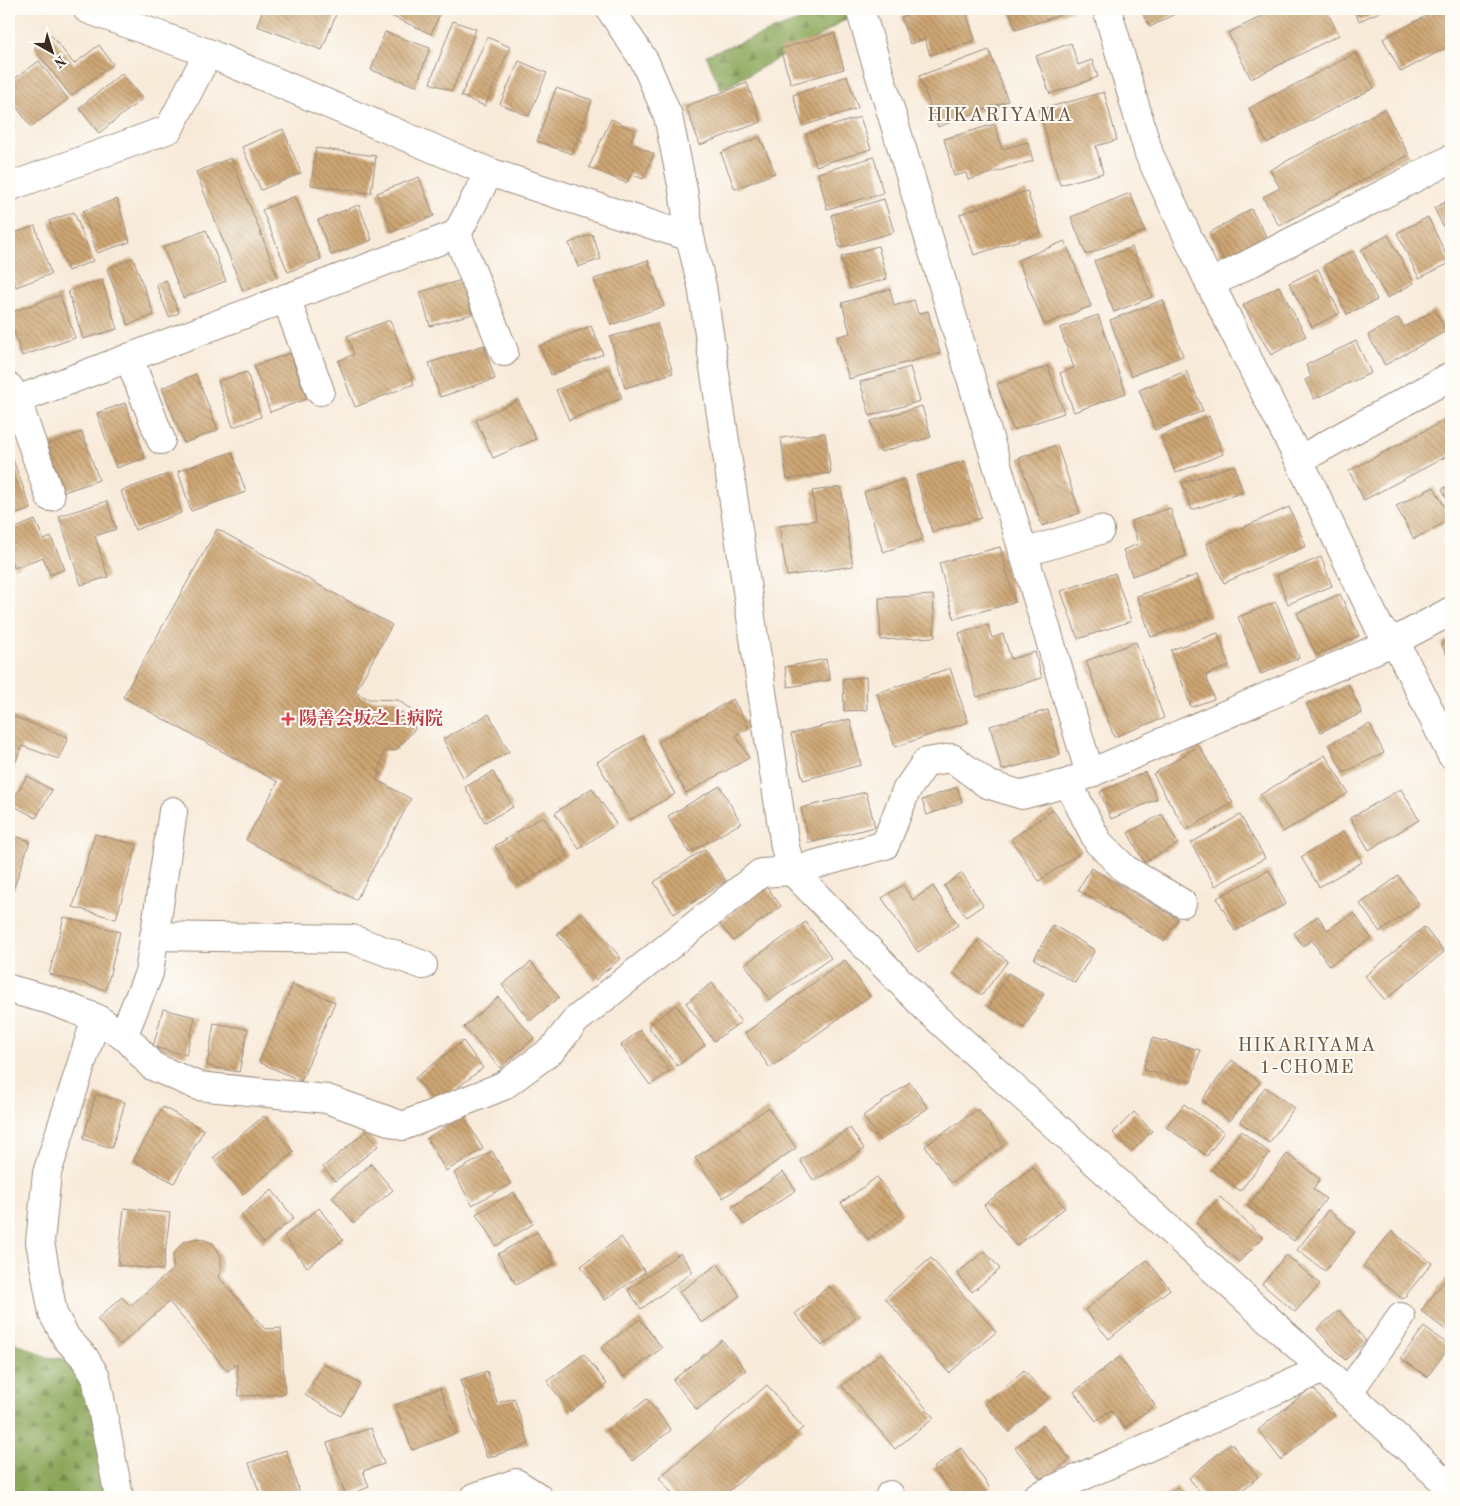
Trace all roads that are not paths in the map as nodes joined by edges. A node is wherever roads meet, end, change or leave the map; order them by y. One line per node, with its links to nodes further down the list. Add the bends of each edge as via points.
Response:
1 (87, 9): 5 (street)
2 (610, 9): 10 (street, via 645,62 668,116)
3 (1107, 9): 11 (street, via 1149,154)
4 (860, 10): 22 (street)
5 (208, 53): 7 (street); 8 (street, via 169,129)
6 (1451, 159): 11 (street)
7 (489, 172): 9 (street); 10 (street)
8 (9, 188)
9 (457, 234): 12 (street); 13 (street)
10 (690, 237): 28 (street, via 702,286 785,847)
11 (1210, 284): 19 (street)
12 (286, 298): 14 (street); 16 (street)
13 (504, 352)
14 (129, 358): 17 (street); 18 (street)
15 (1451, 376): 19 (street)
16 (320, 391)
17 (11, 397): 20 (street)
18 (161, 440)
19 (1300, 460): 24 (street, via 1380,629)
20 (50, 496)
21 (1100, 530): 22 (street)
22 (1023, 553): 26 (street)
23 (1451, 611): 24 (street)
24 (1395, 641): 25 (street); 26 (street)
25 (1451, 754)
26 (1079, 778): 28 (street, via 1022,796 987,784 952,758 926,762 906,791 885,845); 29 (street, via 1098,842 1125,868)
27 (173, 811): 30 (street)
28 (792, 871): 34 (street, via 761,873 576,1020 552,1050 503,1086 403,1126 327,1099 198,1086 152,1066); 36 (street, via 928,1010)
29 (1182, 903)
30 (154, 936): 31 (street, via 352,939); 34 (street, via 149,973)
31 (422, 965)
32 (9, 990): 33 (street, via 50,1000)
33 (96, 1018): 34 (street); 39 (street, via 47,1173 40,1242 53,1314 96,1378)
34 (123, 1036)
35 (1401, 1318): 37 (street)
36 (1323, 1369): 37 (street); 42 (street)
37 (1348, 1393): 38 (street)
38 (1451, 1488)
39 (119, 1497)
40 (475, 1497): 41 (street, via 516,1483)
41 (538, 1497)
42 (1036, 1497)

